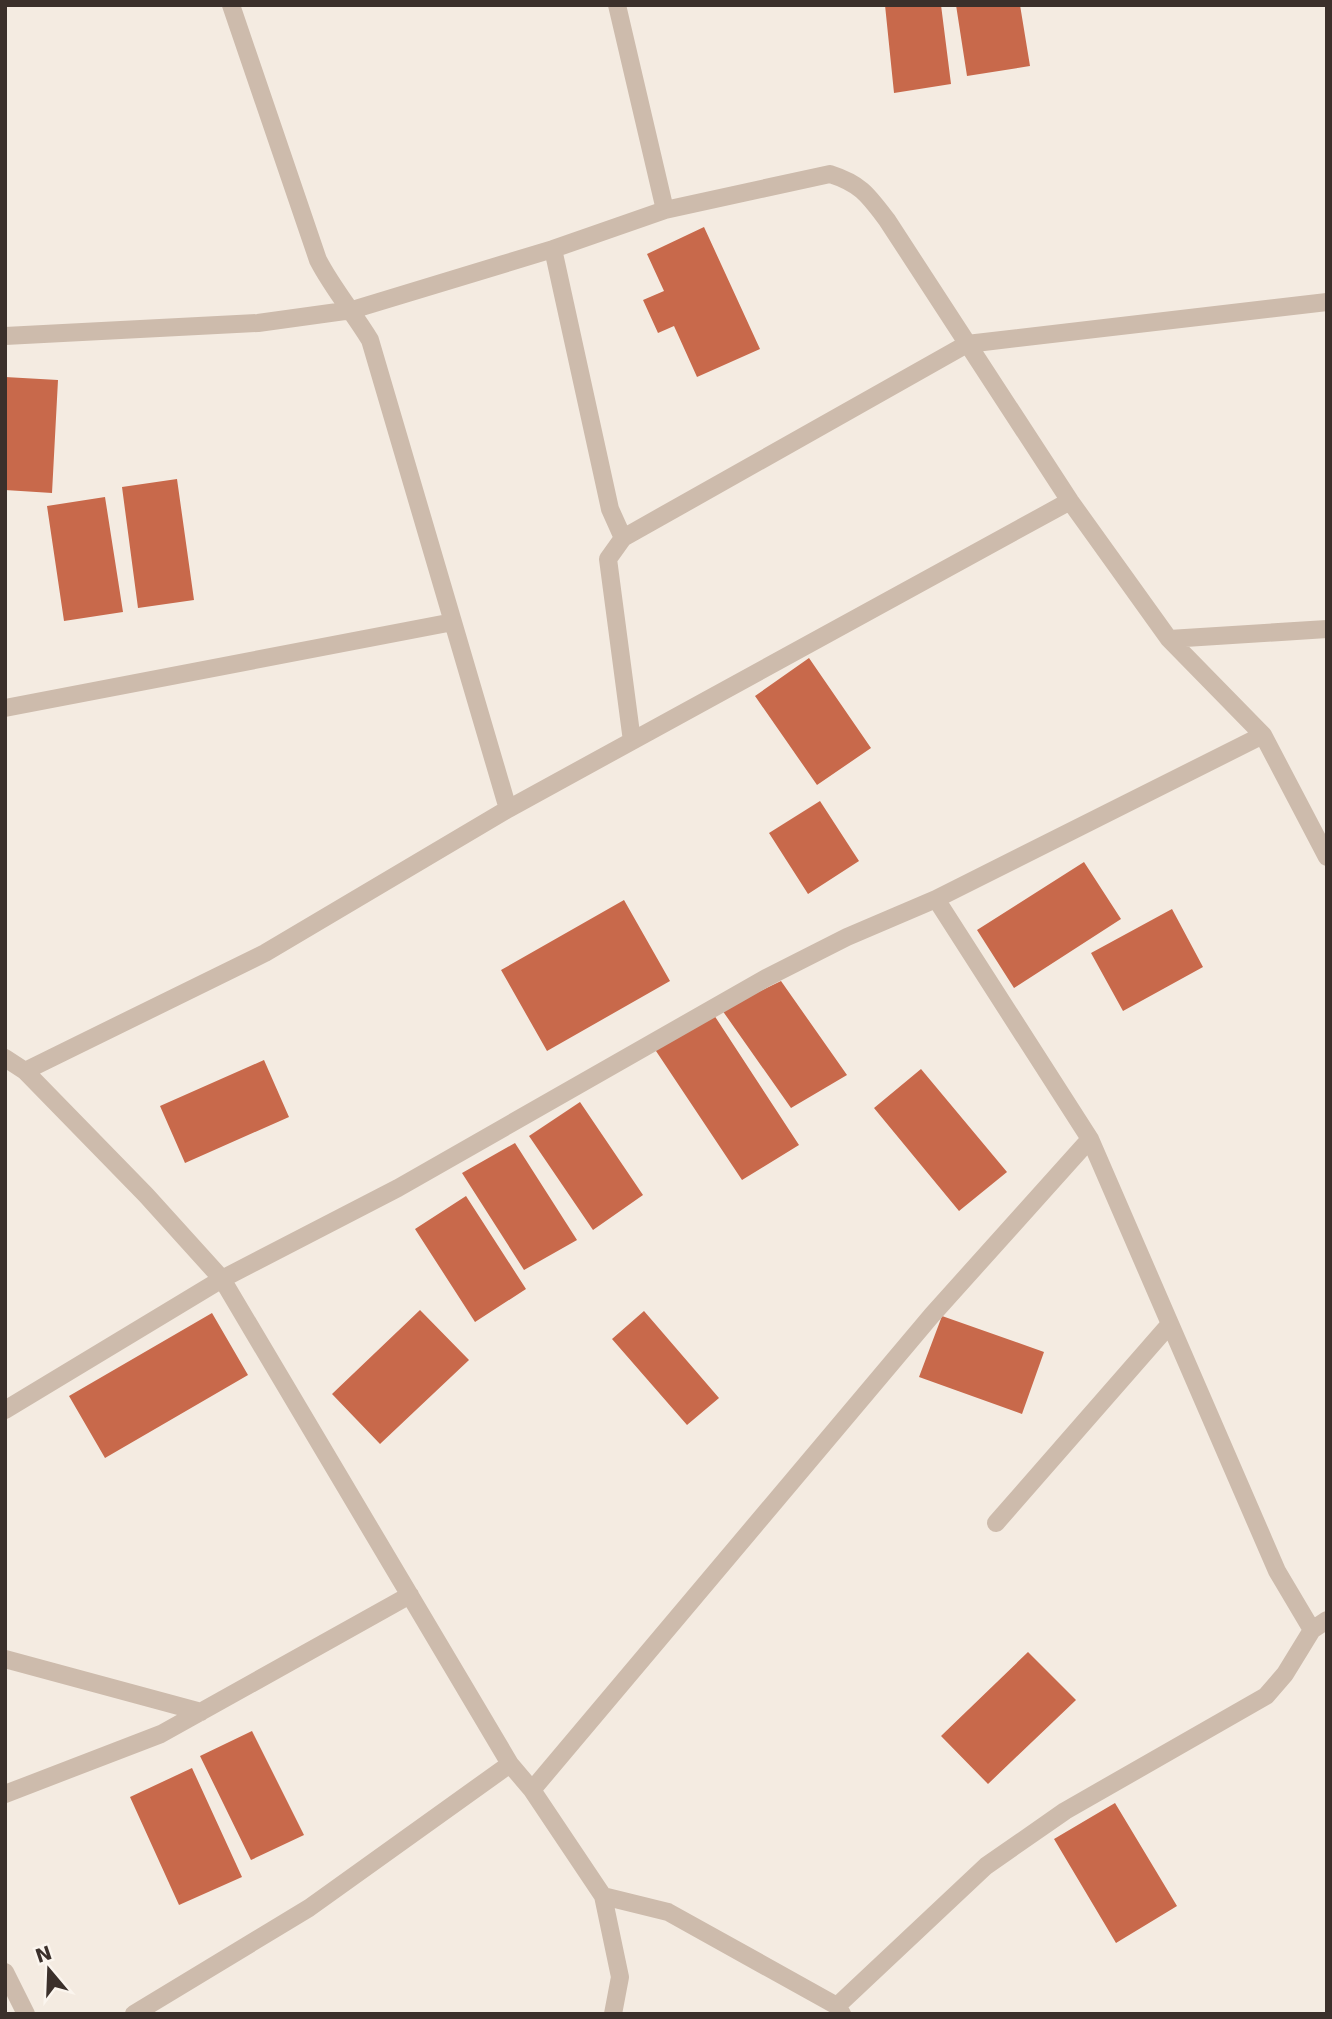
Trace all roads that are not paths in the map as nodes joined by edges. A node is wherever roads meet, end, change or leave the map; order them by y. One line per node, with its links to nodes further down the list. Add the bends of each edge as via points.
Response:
1 (231, 5): 6 (street, via 318,260)
2 (617, 5): 3 (street)
3 (665, 210): 4 (street); 8 (street, via 830,174 851,181 887,220)
4 (553, 249): 6 (street); 10 (street, via 610,509)
5 (1327, 302): 8 (street)
6 (352, 310): 7 (street, via 258,323); 11 (street, via 370,340)
7 (5, 336)
8 (967, 344): 9 (street); 10 (street)
9 (1070, 501): 13 (street); 16 (street)
10 (623, 538): 16 (street, via 608,559)
11 (453, 622): 14 (street); 17 (street)
12 (1327, 629): 13 (street)
13 (1170, 639): 15 (street)
14 (5, 708)
15 (1263, 735): 18 (street); 19 (street)
16 (632, 741): 17 (street)
17 (508, 809): 21 (street, via 265,953)
18 (1327, 857)
19 (936, 899): 22 (street); 23 (street, via 766,978 398,1188)
20 (5, 1058): 21 (street)
21 (25, 1071): 23 (street)
22 (1090, 1139): 24 (street); 32 (street, via 932,1315)
23 (222, 1279): 25 (street); 27 (street)
24 (1170, 1324): 26 (street); 28 (street, via 1277,1571)
25 (5, 1410)
26 (996, 1523)
27 (410, 1595): 30 (street); 31 (street)
28 (1320, 1625): 36 (street, via 1266,1696 1065,1811 986,1866)
29 (5, 1659): 30 (street)
30 (201, 1712): 33 (street, via 161,1734)
31 (510, 1764): 32 (street); 38 (street, via 309,1908)
32 (532, 1790): 34 (street)
33 (5, 1794)
34 (603, 1896): 36 (street, via 668,1912); 39 (street, via 620,1977)
35 (5, 1972): 37 (street)
36 (839, 2010)
37 (26, 2014)
38 (134, 2014)
39 (613, 2014)

